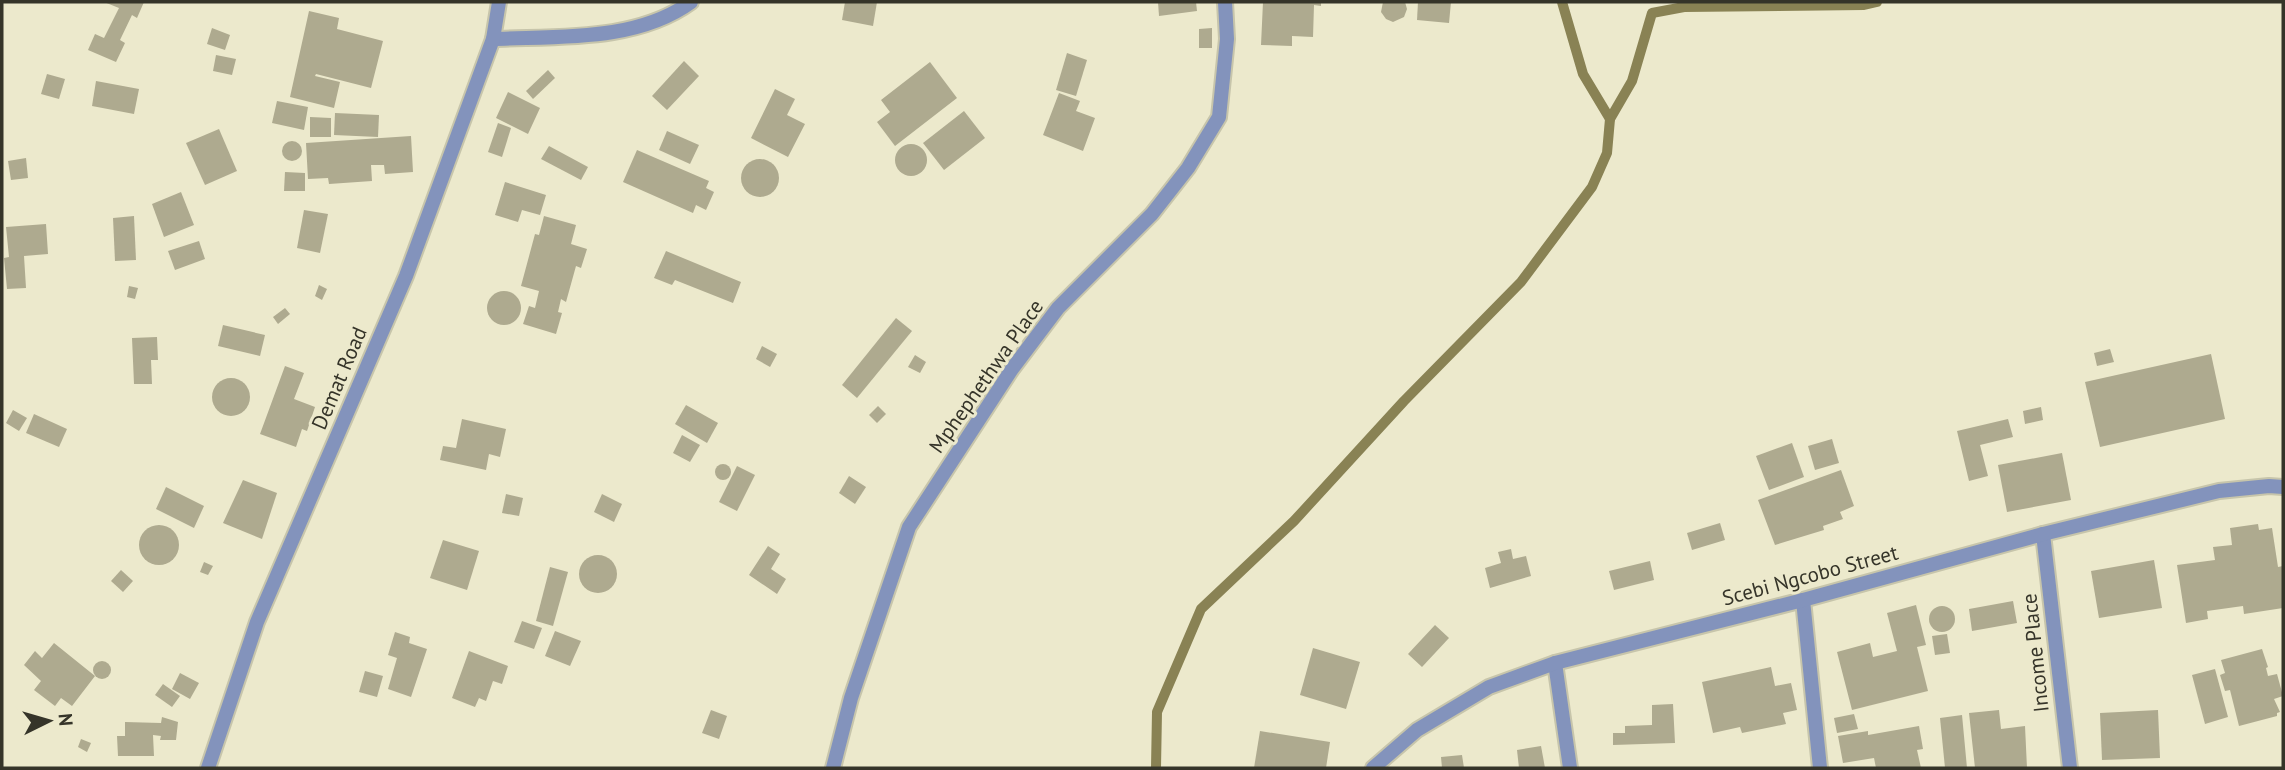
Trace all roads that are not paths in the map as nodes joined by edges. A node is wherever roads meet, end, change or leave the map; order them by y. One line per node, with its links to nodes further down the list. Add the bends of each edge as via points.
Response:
1 (499, 2): 4 (street, Demat Road)
2 (691, 2): 4 (street, via 646,26)
3 (1225, 2): 10 (street, Mphephethwa Place, via 1227,39 1219,117 1152,214 1058,309 1012,369 909,527 851,698)
4 (493, 39): 9 (street, Demat Road, via 406,276 257,622)
5 (2283, 487): 6 (street, Scebi Ngcobo Street, via 2219,491)
6 (2043, 534): 7 (street, Scebi Ngcobo Street); 14 (street, Income Place)
7 (1802, 600): 8 (street, Scebi Ngcobo Street); 13 (street)
8 (1555, 663): 11 (street, Scebi Ngcobo Street, via 1489,687 1417,730); 12 (street)
9 (208, 768)
10 (833, 768)
11 (1373, 768)
12 (1570, 768)
13 (1820, 768)
14 (2070, 768)

